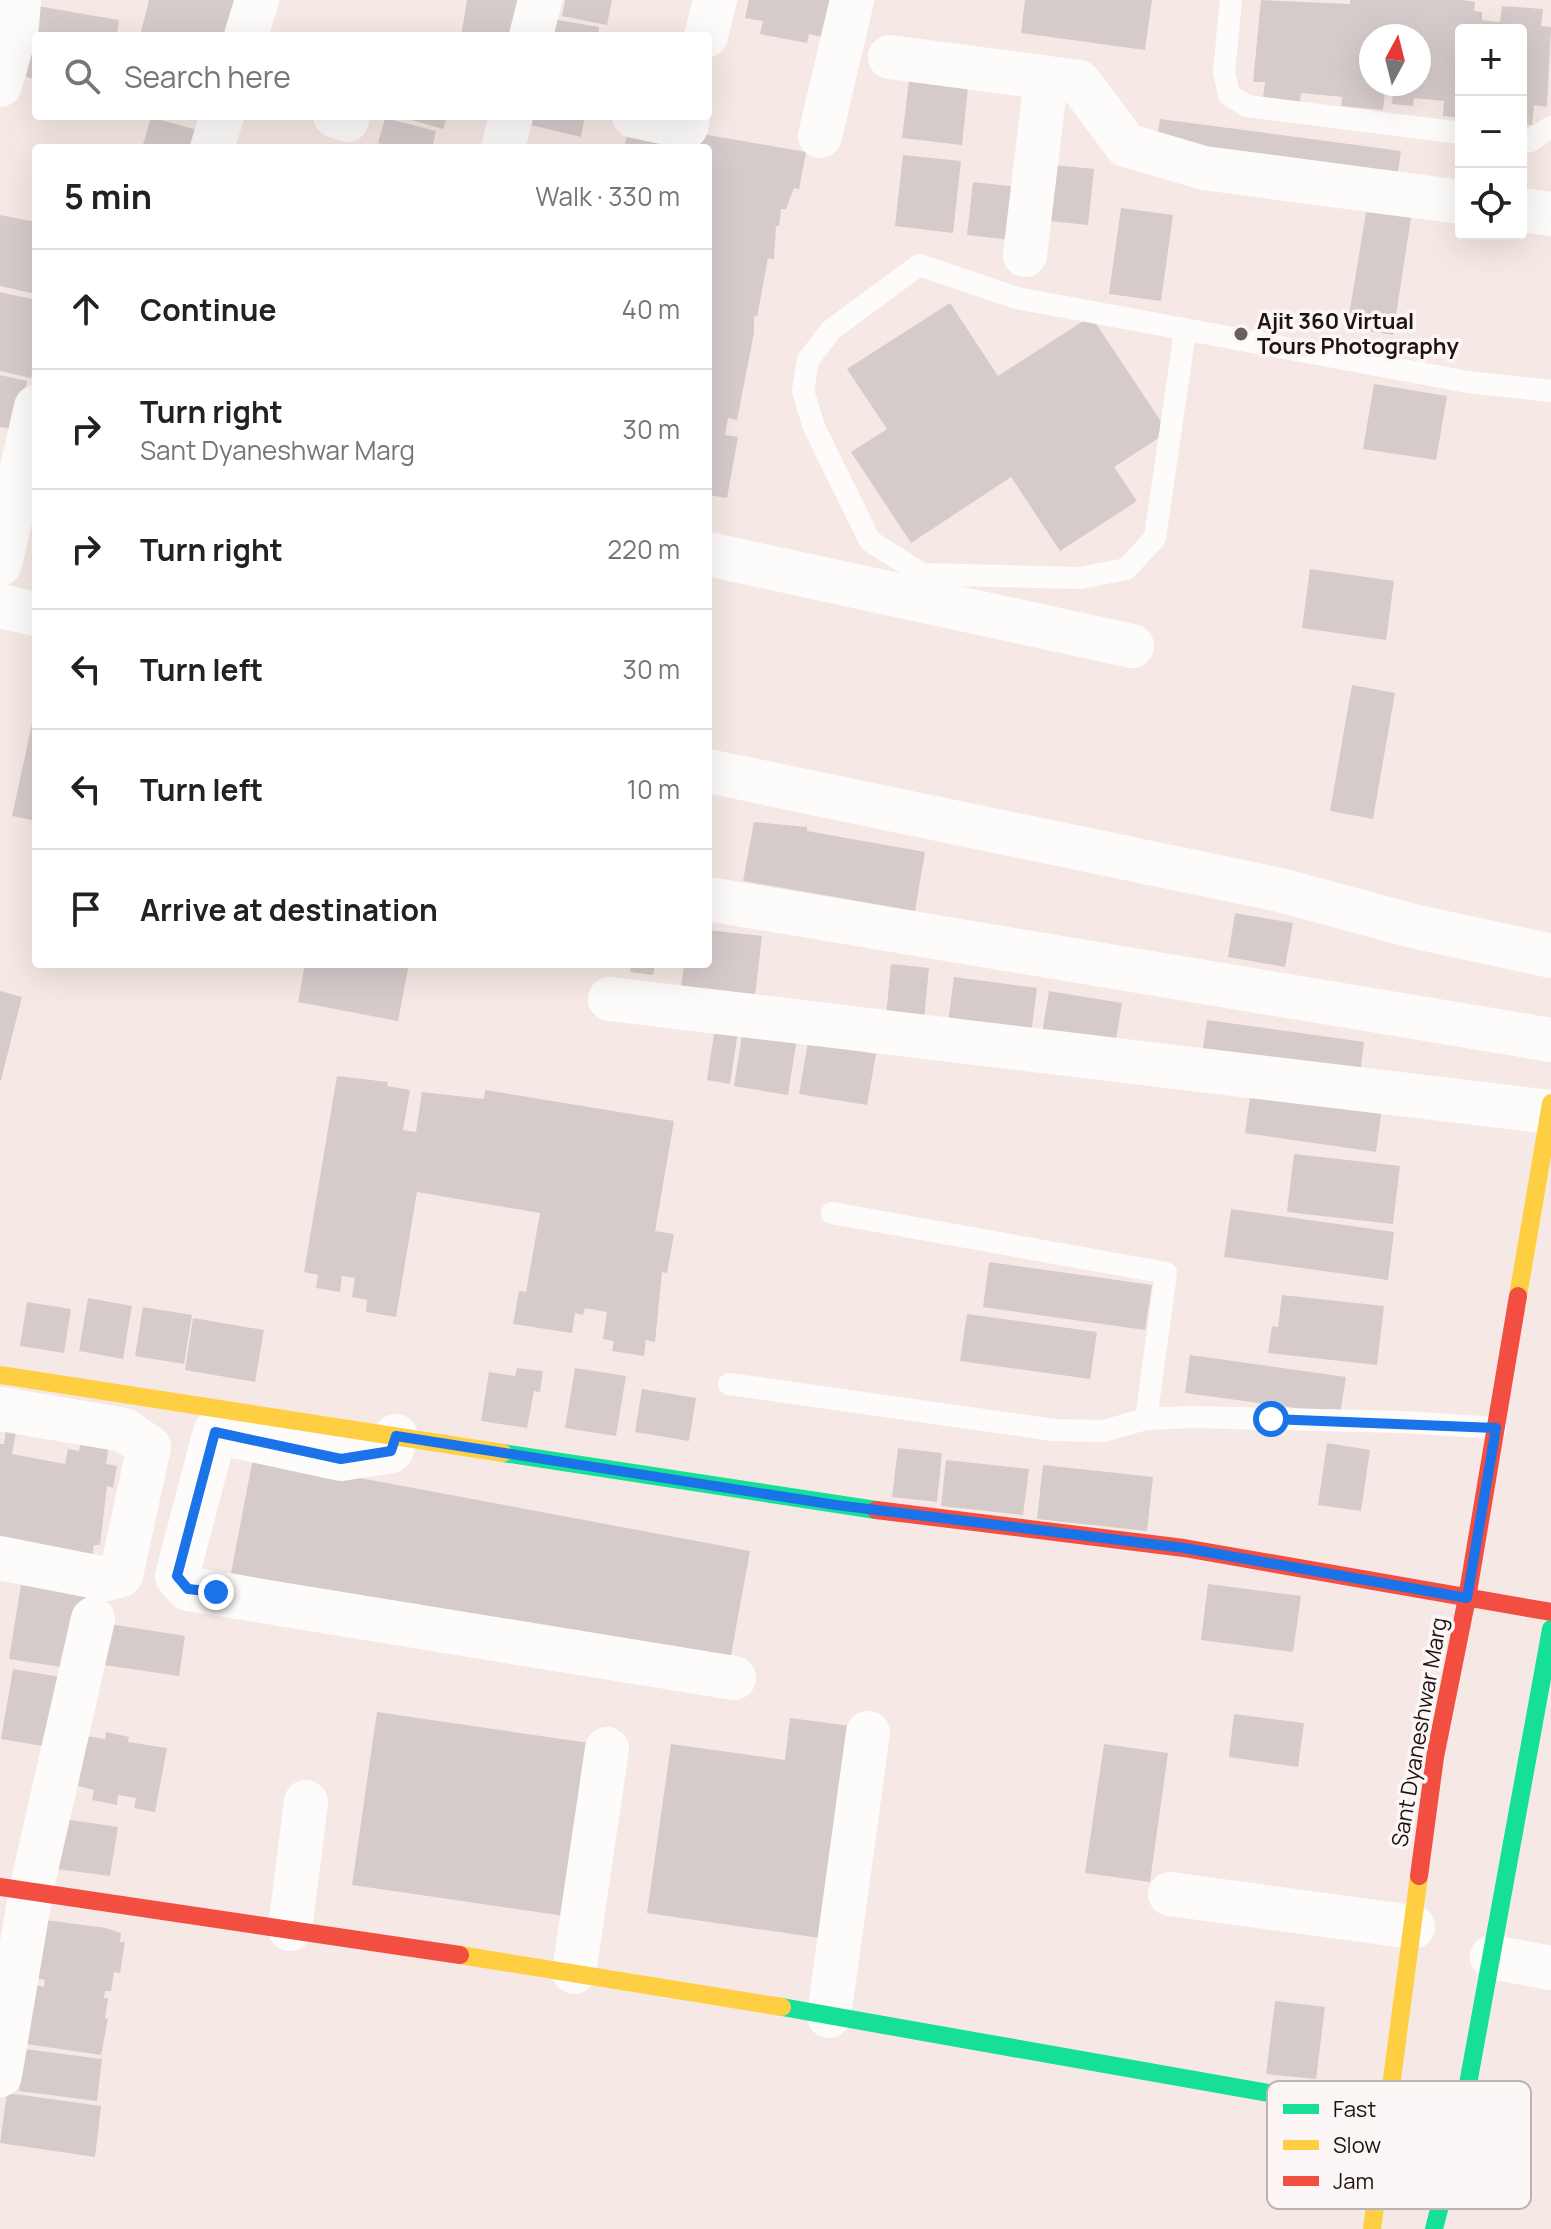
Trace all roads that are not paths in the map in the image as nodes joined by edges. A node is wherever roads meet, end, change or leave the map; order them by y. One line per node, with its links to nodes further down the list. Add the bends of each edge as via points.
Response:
1 (257, 0): 7 (street)
2 (540, 0): 8 (street)
3 (715, 0): 9 (street)
4 (852, 0): 19 (street)
5 (1231, 0): 18 (lane, via 1224,72 1229,95 1247,106)
6 (12, 17): 12 (street)
7 (247, 32)
8 (532, 32)
9 (707, 32)
10 (890, 57): 11 (street)
11 (1046, 79): 23 (street, via 1079,82 1126,145 1204,168); 26 (street)
12 (0, 85)
13 (221, 120): 21 (street)
14 (510, 120): 22 (street)
15 (653, 120): 16 (street, via 686,127)
16 (687, 120)
17 (1551, 127): 20 (lane)
18 (1455, 132)
19 (820, 136)
20 (1527, 141)
21 (213, 144)
22 (504, 144)
23 (1455, 201)
24 (1527, 211): 25 (street)
25 (1551, 214)
26 (1025, 255)
27 (1185, 331): 27 (lane, via 1155,538 1126,569 1080,578 922,574 870,541 814,427 803,391 808,360 831,330 919,265 1017,298); 28 (lane, via 1468,382)
28 (1551, 391)
29 (32, 424): 31 (street)
30 (712, 555): 34 (street)
31 (0, 564)
32 (0, 606): 33 (street)
33 (32, 613)
34 (1132, 646)
35 (712, 772): 37 (street, via 1280,890)
36 (712, 900): 39 (street)
37 (1551, 956)
38 (610, 999): 40 (street)
39 (1551, 1040)
40 (1550, 1108): 46 (street, Sant Dyaneshwar Marg)
41 (832, 1213): 45 (lane, via 1166,1273)
42 (0, 1375): 47 (street)
43 (729, 1384): 45 (lane, via 1054,1430 1103,1431)
44 (0, 1409): 48 (street, via 124,1430 149,1447 121,1575 106,1579)
45 (1146, 1419): 46 (lane)
46 (1496, 1428): 49 (street, Sant Dyaneshwar Marg)
47 (396, 1436): 49 (street, via 836,1505 1184,1548); 53 (street, via 391,1451 341,1459 215,1432 177,1576 188,1589)
48 (0, 1558)
49 (1467, 1598): 50 (street); 60 (street, Sant Dyaneshwar Marg, via 1435,1757)
50 (1551, 1612)
51 (93, 1619): 58 (street)
52 (1551, 1629): 54 (street)
53 (734, 1678)
54 (1543, 1714): 62 (street)
55 (868, 1733): 65 (street)
56 (618, 1751): 64 (street)
57 (306, 1802): 61 (street)
58 (16, 1889): 61 (street); 66 (street)
59 (1170, 1894): 60 (street)
60 (1413, 1927): 67 (street, Sant Dyaneshwar Marg)
61 (290, 1929): 64 (street)
62 (1492, 1957): 63 (street); 68 (street)
63 (1551, 1968)
64 (589, 1974): 65 (street)
65 (829, 2016): 69 (street)
66 (0, 2075)
67 (1392, 2081)
68 (1469, 2081)
69 (1267, 2093)
70 (1375, 2209): 72 (street, Sant Dyaneshwar Marg)
71 (1439, 2209): 73 (street)
72 (1372, 2229)
73 (1434, 2229)

